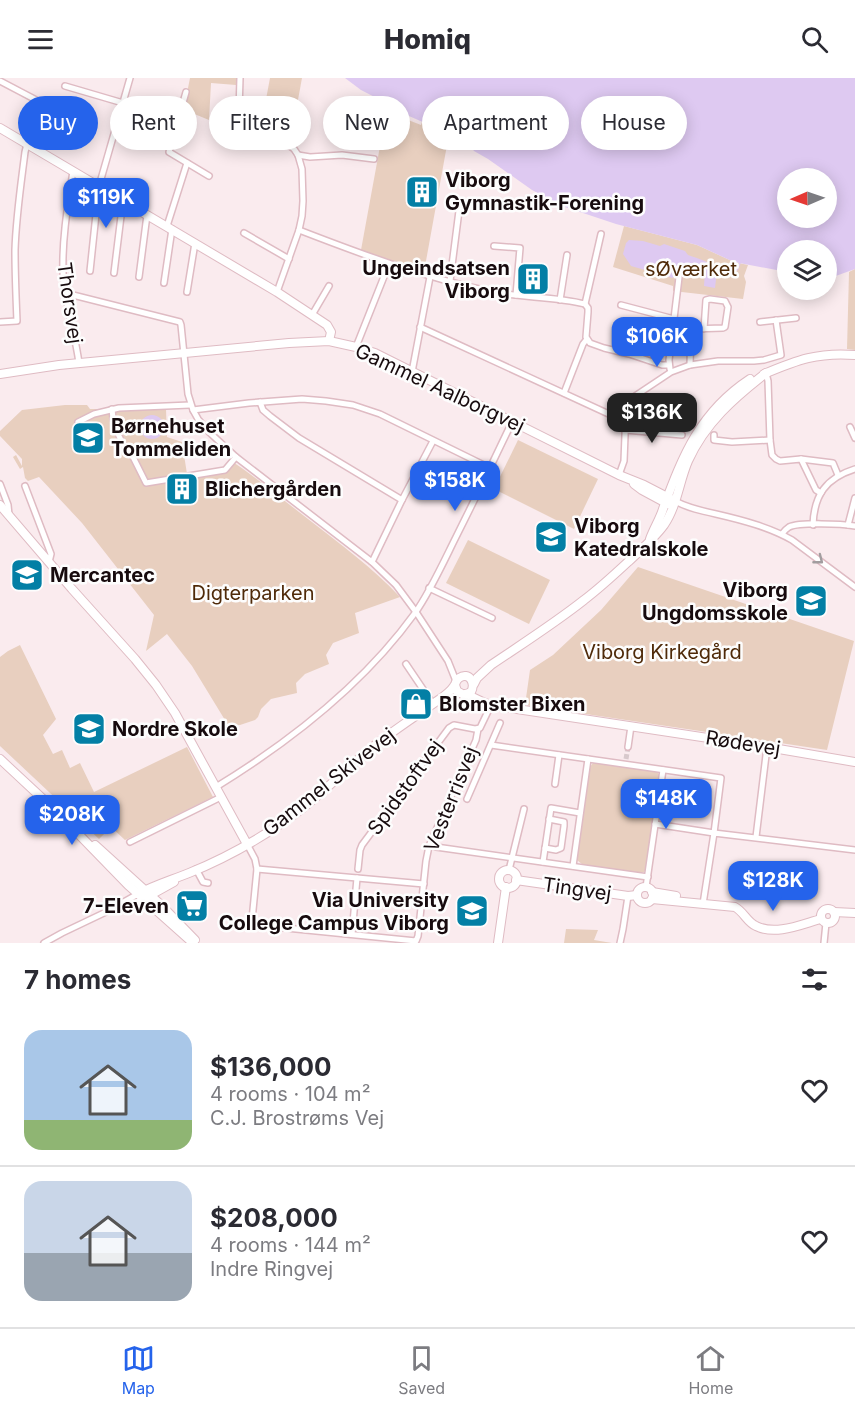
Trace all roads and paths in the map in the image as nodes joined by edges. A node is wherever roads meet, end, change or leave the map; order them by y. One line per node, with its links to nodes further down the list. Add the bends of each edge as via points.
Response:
1 (130, 78): 7 (street)
2 (240, 78): 14 (street, via 241,114)
3 (0, 81): 6 (street)
4 (65, 86): 8 (street)
5 (186, 92): 17 (street, via 169,152)
6 (29, 96)
7 (125, 96)
8 (110, 99)
9 (0, 128): 10 (street)
10 (18, 139)
11 (110, 148): 21 (street)
12 (26, 150): 53 (street, via 15,248 17,321)
13 (37, 150): 19 (street)
14 (298, 155): 15 (street); 18 (street)
15 (310, 157): 16 (street); 18 (street)
16 (374, 159)
17 (187, 163): 20 (street); 25 (street)
18 (302, 169): 26 (street)
19 (73, 171): 21 (street); 44 (street, Thorsvej, via 63,246)
20 (209, 176)
21 (99, 186): 22 (street); 35 (street)
22 (123, 200): 24 (street); 36 (street)
23 (460, 203): 39 (street)
24 (147, 215): 25 (street); 37 (street)
25 (170, 228): 29 (street); 40 (street)
26 (299, 230): 32 (street); 33 (street)
27 (244, 233): 32 (street)
28 (601, 234): 47 (street)
29 (195, 243): 42 (street); 43 (street)
30 (494, 246): 45 (street, via 520,248)
31 (567, 255): 46 (street)
32 (289, 259): 43 (street)
33 (389, 264): 38 (street); 59 (street)
34 (680, 269): 51 (street)
35 (90, 271)
36 (114, 273)
37 (139, 277)
38 (430, 277): 39 (street); 55 (street)
39 (450, 281): 45 (street)
40 (164, 283)
41 (329, 286): 49 (street)
42 (187, 292)
43 (277, 292): 49 (street)
44 (65, 293): 60 (street, via 178,321); 62 (street, Thorsvej)
45 (516, 295): 46 (street)
46 (560, 300): 47 (street)
47 (585, 304): 57 (street)
48 (621, 305): 51 (street)
49 (312, 315): 58 (street, via 329,328)
50 (796, 318): 52 (street)
51 (674, 319): 64 (street)
52 (776, 320): 54 (street); 65 (street, via 781,355 754,362)
53 (0, 322)
54 (760, 322)
55 (420, 327): 67 (street); 71 (street)
56 (704, 329): 56 (street, via 706,300 725,301 725,327); 65 (street, via 692,329)
57 (587, 339): 64 (street, via 594,345); 71 (street)
58 (330, 341): 59 (street, Gammel Aalborgvej); 60 (street, Gammel Aalborgvej)
59 (356, 347): 67 (street, Gammel Aalborgvej)
60 (184, 353): 62 (street, Gammel Aalborgvej); 73 (street)
61 (855, 355): 69 (street, Gammel Skivevej, via 803,359)
62 (79, 363): 63 (street, Gammel Aalborgvej)
63 (59, 365): 66 (street, Gammel Aalborgvej); 70 (street, Gammel Aalborgvej)
64 (669, 365): 68 (street)
65 (690, 365): 68 (street)
66 (0, 369)
67 (412, 372): 77 (street, Gammel Aalborgvej)
68 (671, 372): 75 (street, via 629,402)
69 (766, 373): 83 (street); 96 (street, Gammel Skivevej, via 752,377 731,393 705,421 684,455)
70 (0, 374)
71 (564, 393): 75 (street)
72 (260, 402): 73 (street); 84 (street, via 302,399 353,405); 95 (street, via 263,410 299,438)
73 (192, 408): 74 (street); 85 (street, via 209,432)
74 (112, 409): 76 (street); 85 (street, via 119,436 146,483 225,470)
75 (624, 421): 79 (street)
76 (78, 422)
77 (512, 422): 87 (street); 89 (street, Gammel Aalborgvej)
78 (850, 427): 82 (street)
79 (624, 430): 80 (street); 89 (street, via 624,461)
80 (682, 435)
81 (714, 435): 83 (street, via 714,440 732,442)
82 (855, 438)
83 (770, 440): 86 (street, via 776,459)
84 (433, 441): 87 (street); 95 (street)
85 (236, 457): 103 (street)
86 (801, 459): 90 (street, via 833,463); 93 (street)
87 (490, 468): 105 (street)
88 (855, 469): 90 (street)
89 (619, 476): 96 (street, Gammel Aalborgvej)
90 (838, 476): 93 (street)
91 (0, 484): 98 (street)
92 (25, 486): 102 (street, via 51,554)
93 (821, 493): 99 (street)
94 (855, 498): 100 (street)
95 (402, 500): 103 (street)
96 (670, 501): 101 (street); 109 (street, Gammel Skivevej, via 650,540 623,566 585,599)
97 (0, 505): 98 (street)
98 (9, 515): 102 (street)
99 (813, 525): 100 (street); 101 (street, via 792,526)
100 (852, 525)
101 (782, 534): 104 (street, one-way to 104)
102 (49, 562): 126 (street, via 156,685)
103 (372, 562): 106 (street)
104 (855, 587)
105 (429, 588): 106 (street); 107 (street)
106 (416, 612): 110 (street); 126 (street, via 363,673 324,709)
107 (492, 618)
108 (406, 664): 112 (street)
109 (491, 665): 110 (street, Gammel Skivevej); 111 (street, Gammel Skivevej)
110 (461, 680): 111 (street, via 471,679); 111 (street, via 456,689); 112 (street, Gammel Skivevej)
111 (468, 690): 112 (street, Gammel Skivevej); 113 (street)
112 (437, 702): 136 (street, Gammel Skivevej, via 373,746 296,814)
113 (491, 705): 115 (street, Rødevej); 116 (street)
114 (500, 723): 117 (street)
115 (631, 726): 118 (street); 119 (street, Rødevej)
116 (478, 729): 144 (street, Spidstoftvej, via 456,725 449,728 362,845); 151 (street, Vesterrisvej, via 429,846)
117 (491, 745): 120 (street); 128 (street)
118 (628, 747)
119 (767, 747): 123 (street, Rødevej); 134 (street)
120 (560, 754): 122 (street); 125 (street)
121 (0, 759): 154 (street)
122 (588, 759): 124 (street, via 626,761); 130 (street)
123 (855, 762)
124 (663, 770): 132 (street); 133 (street, via 721,778)
125 (555, 784)
126 (216, 787): 127 (street)
127 (221, 797): 135 (street); 136 (street)
128 (468, 799)
129 (524, 809): 140 (street)
130 (580, 813): 131 (street, via 551,808); 142 (street)
131 (549, 819): 138 (street); 138 (street, via 564,822 561,848)
132 (655, 824): 133 (street); 147 (street)
133 (714, 833): 134 (street); 157 (street)
134 (756, 837): 139 (street)
135 (130, 842)
136 (247, 844): 143 (street); 146 (street, Gammel Skivevej)
137 (436, 847): 140 (street)
138 (545, 848): 141 (street)
139 (855, 850)
140 (511, 857): 141 (street); 145 (street)
141 (543, 862): 142 (street)
142 (573, 866): 147 (street)
143 (257, 869): 148 (street); 162 (street, via 252,915 256,926)
144 (358, 869)
145 (509, 870): 149 (street); 152 (street, via 499,878)
146 (193, 871): 150 (street); 154 (street, Gammel Skivevej)
147 (648, 877): 153 (street)
148 (357, 878): 151 (street); 162 (street)
149 (516, 880): 152 (street, via 513,886); 156 (street, Tingvej)
150 (208, 883)
151 (424, 884): 162 (street, Vesterrisvej, via 416,940)
152 (506, 887): 166 (street)
153 (650, 893): 155 (street, via 639,890); 155 (street, via 646,902); 157 (street)
154 (145, 894): 163 (street, Gammel Skivevej); 164 (street); 165 (street)
155 (637, 895): 156 (street, Tingvej)
156 (628, 896): 167 (street)
157 (704, 901): 160 (street, via 739,903 765,924)
158 (855, 913): 159 (street)
159 (834, 915): 160 (street, via 831,922); 160 (street, via 832,909 826,908 822,910); 161 (street)
160 (822, 919): 168 (street)
161 (855, 919)
162 (352, 934)
163 (44, 943)
164 (194, 943)
165 (198, 943)
166 (498, 943)
167 (620, 943)
168 (824, 943)

